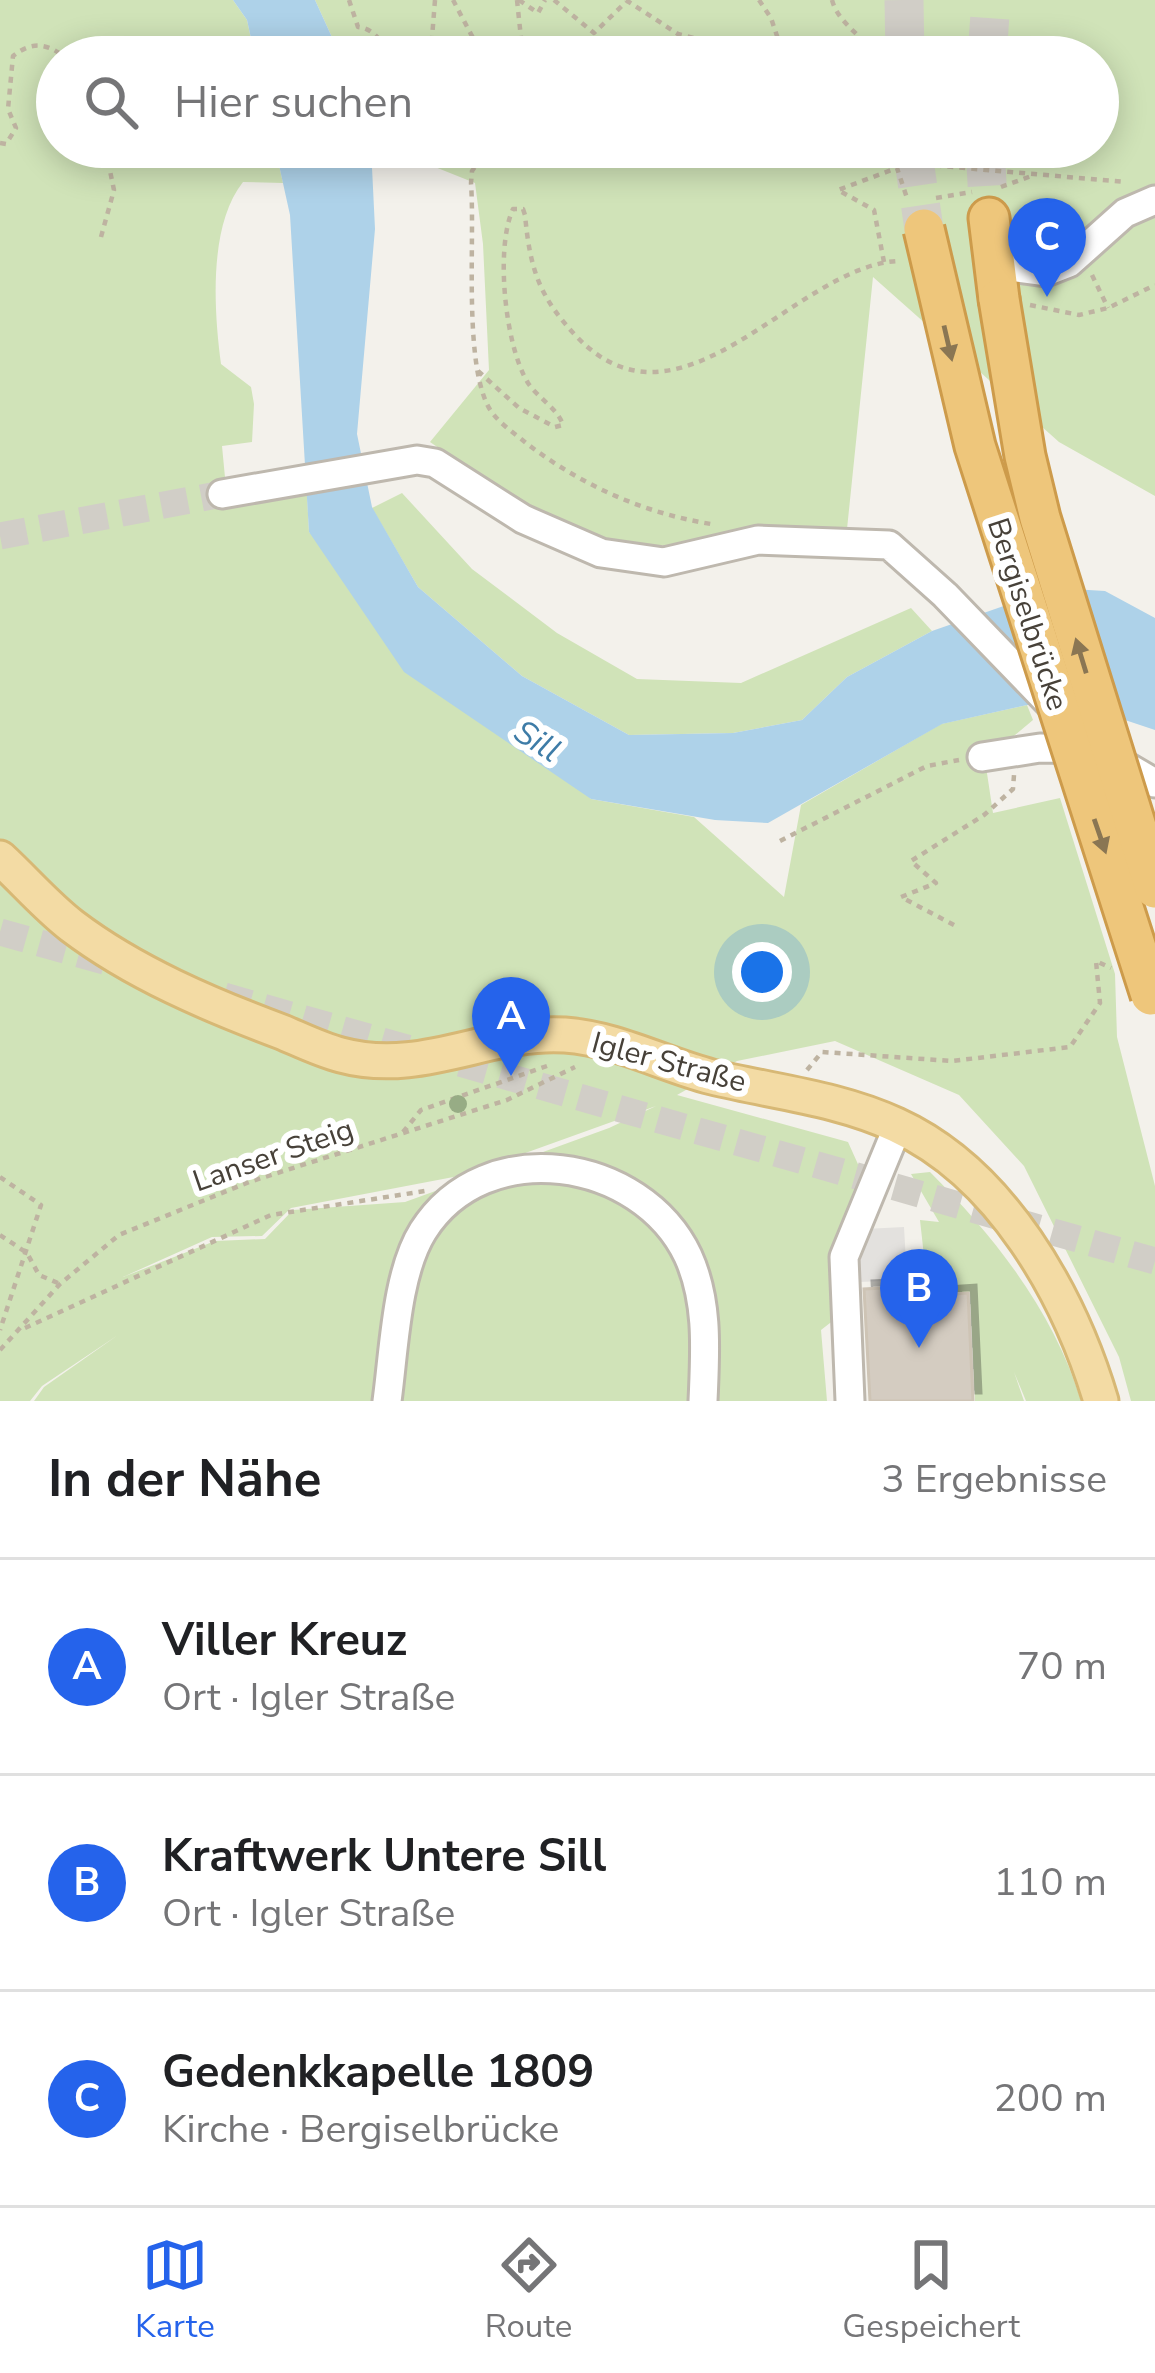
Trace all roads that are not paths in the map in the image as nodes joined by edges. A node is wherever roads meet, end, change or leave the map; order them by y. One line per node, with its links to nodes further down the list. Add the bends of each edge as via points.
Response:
1 (1146, 190): 4 (lane, via 1069,263)
2 (989, 218): 4 (highway, Bergiselbrücke)
3 (923, 229): 11 (highway, Bergiselbrücke, one-way to 11, bridge, via 975,446)
4 (997, 282): 10 (highway, Bergiselbrücke, one-way to 4, bridge, via 1040,518)
5 (222, 494): 6 (lane, via 417,460 601,553 664,562 758,540 889,545)
6 (1097, 749): 7 (lane); 8 (lane)
7 (982, 757)
8 (1155, 783)
9 (0, 857): 12 (main road, Igler Straße, via 114,955 341,1055 419,1060 561,1035 615,1043)
10 (1155, 888)
11 (1153, 1001)
12 (898, 1126): 15 (lane, via 844,1257); 16 (main road, Igler Straße, via 946,1153 1018,1231 1073,1328)
13 (387, 1401): 14 (lane, via 401,1301 422,1233 473,1184 550,1167 632,1192 664,1219 688,1256 701,1298)
14 (703, 1401)
15 (850, 1401)
16 (1101, 1401)

